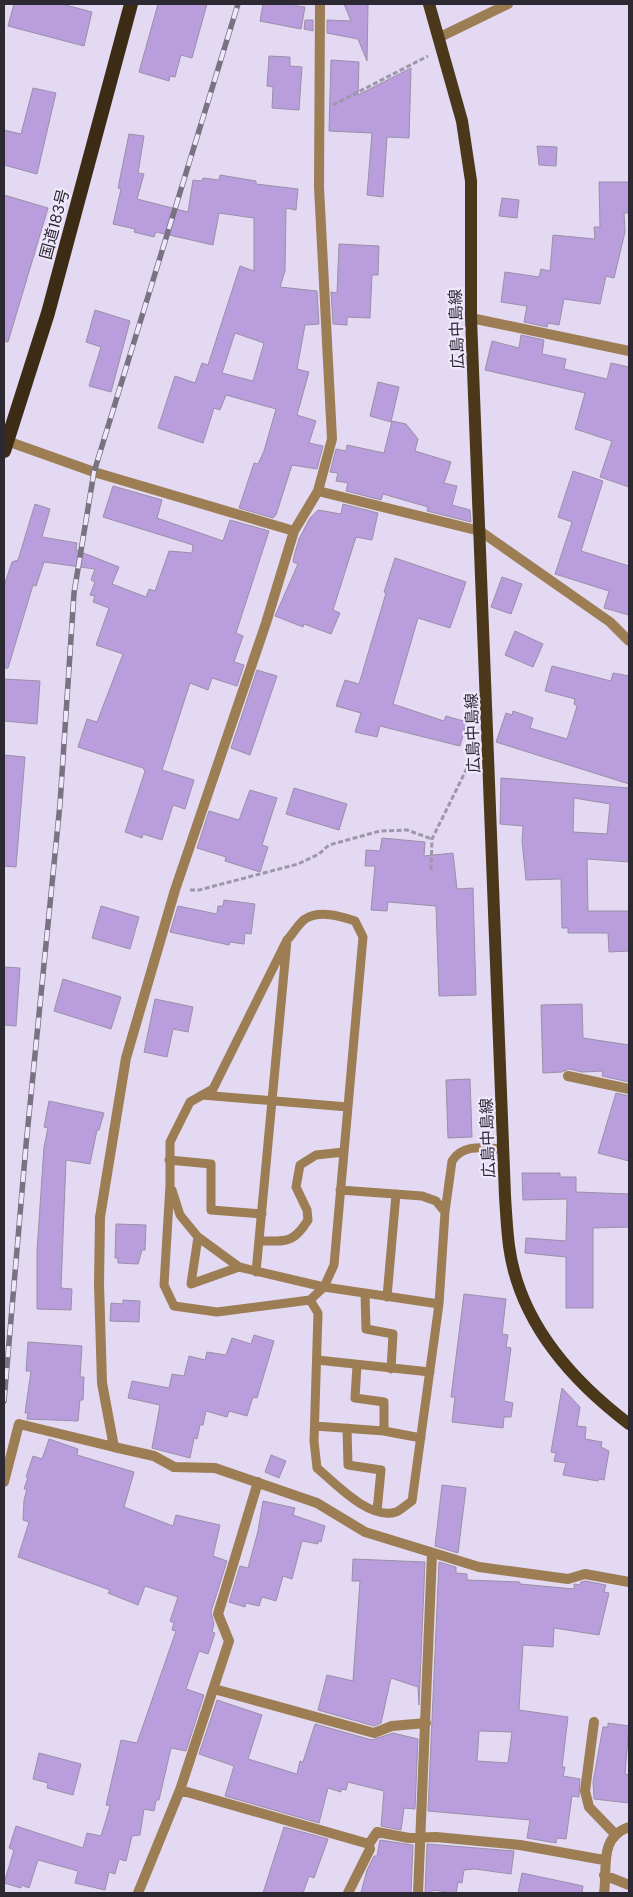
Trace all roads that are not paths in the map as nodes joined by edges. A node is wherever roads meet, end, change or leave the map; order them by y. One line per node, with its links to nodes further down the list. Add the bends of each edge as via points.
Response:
1 (131, 4): 8 (highway, 国道183号, via 48,312)
2 (320, 4): 9 (street, via 319,187 332,439)
3 (429, 4): 5 (main road, 広島中島線)
4 (508, 4): 5 (street)
5 (440, 43): 6 (main road, 広島中島線, via 462,121 471,181)
6 (471, 318): 7 (street); 11 (main road, 広島中島線)
7 (629, 351)
8 (6, 446): 10 (street)
9 (318, 491): 10 (street); 11 (street)
10 (294, 531): 45 (street, via 175,890 126,1058 100,1217 98,1284 102,1383)
11 (480, 531): 12 (street, via 610,622); 19 (main road, 広島中島線)
12 (629, 641)
13 (287, 940): 16 (lane, via 213,1089); 17 (lane); 18 (lane, via 305,920 318,915 337,915 355,921 363,937)
14 (568, 1076): 15 (street)
15 (629, 1089)
16 (202, 1096): 17 (lane); 21 (lane, via 190,1102 170,1142)
17 (272, 1100): 18 (lane); 26 (lane)
18 (348, 1107): 20 (lane)
19 (503, 1149): 25 (lane, via 471,1148 456,1154 452,1161); 40 (main road, 広島中島線, via 509,1247 533,1318 557,1357 595,1398)
20 (344, 1152): 23 (lane); 28 (lane, via 316,1155 300,1165 296,1187 308,1220 299,1234 287,1240)
21 (169, 1160): 22 (lane); 26 (lane, via 211,1164 211,1210)
22 (170, 1185): 27 (lane, via 180,1215); 34 (lane, via 164,1285 174,1306 217,1312)
23 (340, 1190): 24 (lane); 31 (lane, via 334,1265)
24 (396, 1194): 25 (lane, via 429,1199); 33 (lane)
25 (445, 1212): 35 (lane)
26 (262, 1214): 28 (lane)
27 (198, 1237): 29 (lane); 29 (lane, via 191,1284)
28 (260, 1241): 30 (lane)
29 (239, 1267): 30 (lane)
30 (256, 1272): 31 (lane)
31 (324, 1287): 32 (lane); 34 (lane)
32 (365, 1293): 33 (lane); 38 (lane, via 366,1329 393,1334)
33 (387, 1297): 35 (lane)
34 (310, 1300): 36 (lane, via 318,1314)
35 (439, 1304): 39 (lane)
36 (317, 1360): 37 (lane); 41 (lane)
37 (357, 1365): 38 (lane); 43 (lane, via 355,1398 384,1402)
38 (391, 1369): 39 (lane)
39 (430, 1372): 44 (lane)
40 (629, 1424)
41 (315, 1426): 42 (lane); 48 (lane, via 317,1468 362,1506)
42 (347, 1428): 43 (lane); 48 (lane, via 348,1465 381,1470)
43 (384, 1431): 44 (lane)
44 (421, 1438): 48 (lane, via 412,1501 396,1512)
45 (114, 1447): 46 (street, via 20,1424); 47 (street, via 154,1456 174,1467 215,1468)
46 (4, 1482)
47 (258, 1482): 49 (street, via 317,1503 365,1532); 51 (street, via 218,1614 229,1640)
48 (377, 1511)
49 (432, 1554): 50 (street, via 479,1566 568,1579 585,1574); 53 (street)
50 (629, 1582)
51 (214, 1689): 53 (street, via 374,1733 392,1726); 54 (street)
52 (594, 1722): 56 (street, via 585,1791 589,1807)
53 (426, 1723): 57 (street)
54 (180, 1790): 58 (street); 62 (street)
55 (629, 1827): 56 (street)
56 (616, 1835): 59 (street, via 609,1843)
57 (421, 1836): 58 (street, via 409,1838 377,1832); 59 (street, via 520,1845); 64 (street)
58 (369, 1844): 63 (street, via 370,1850)
59 (604, 1860): 60 (street)
60 (604, 1875): 61 (street); 65 (street)
61 (629, 1885)
62 (138, 1893)
63 (348, 1893)
64 (418, 1893)
65 (604, 1893)

